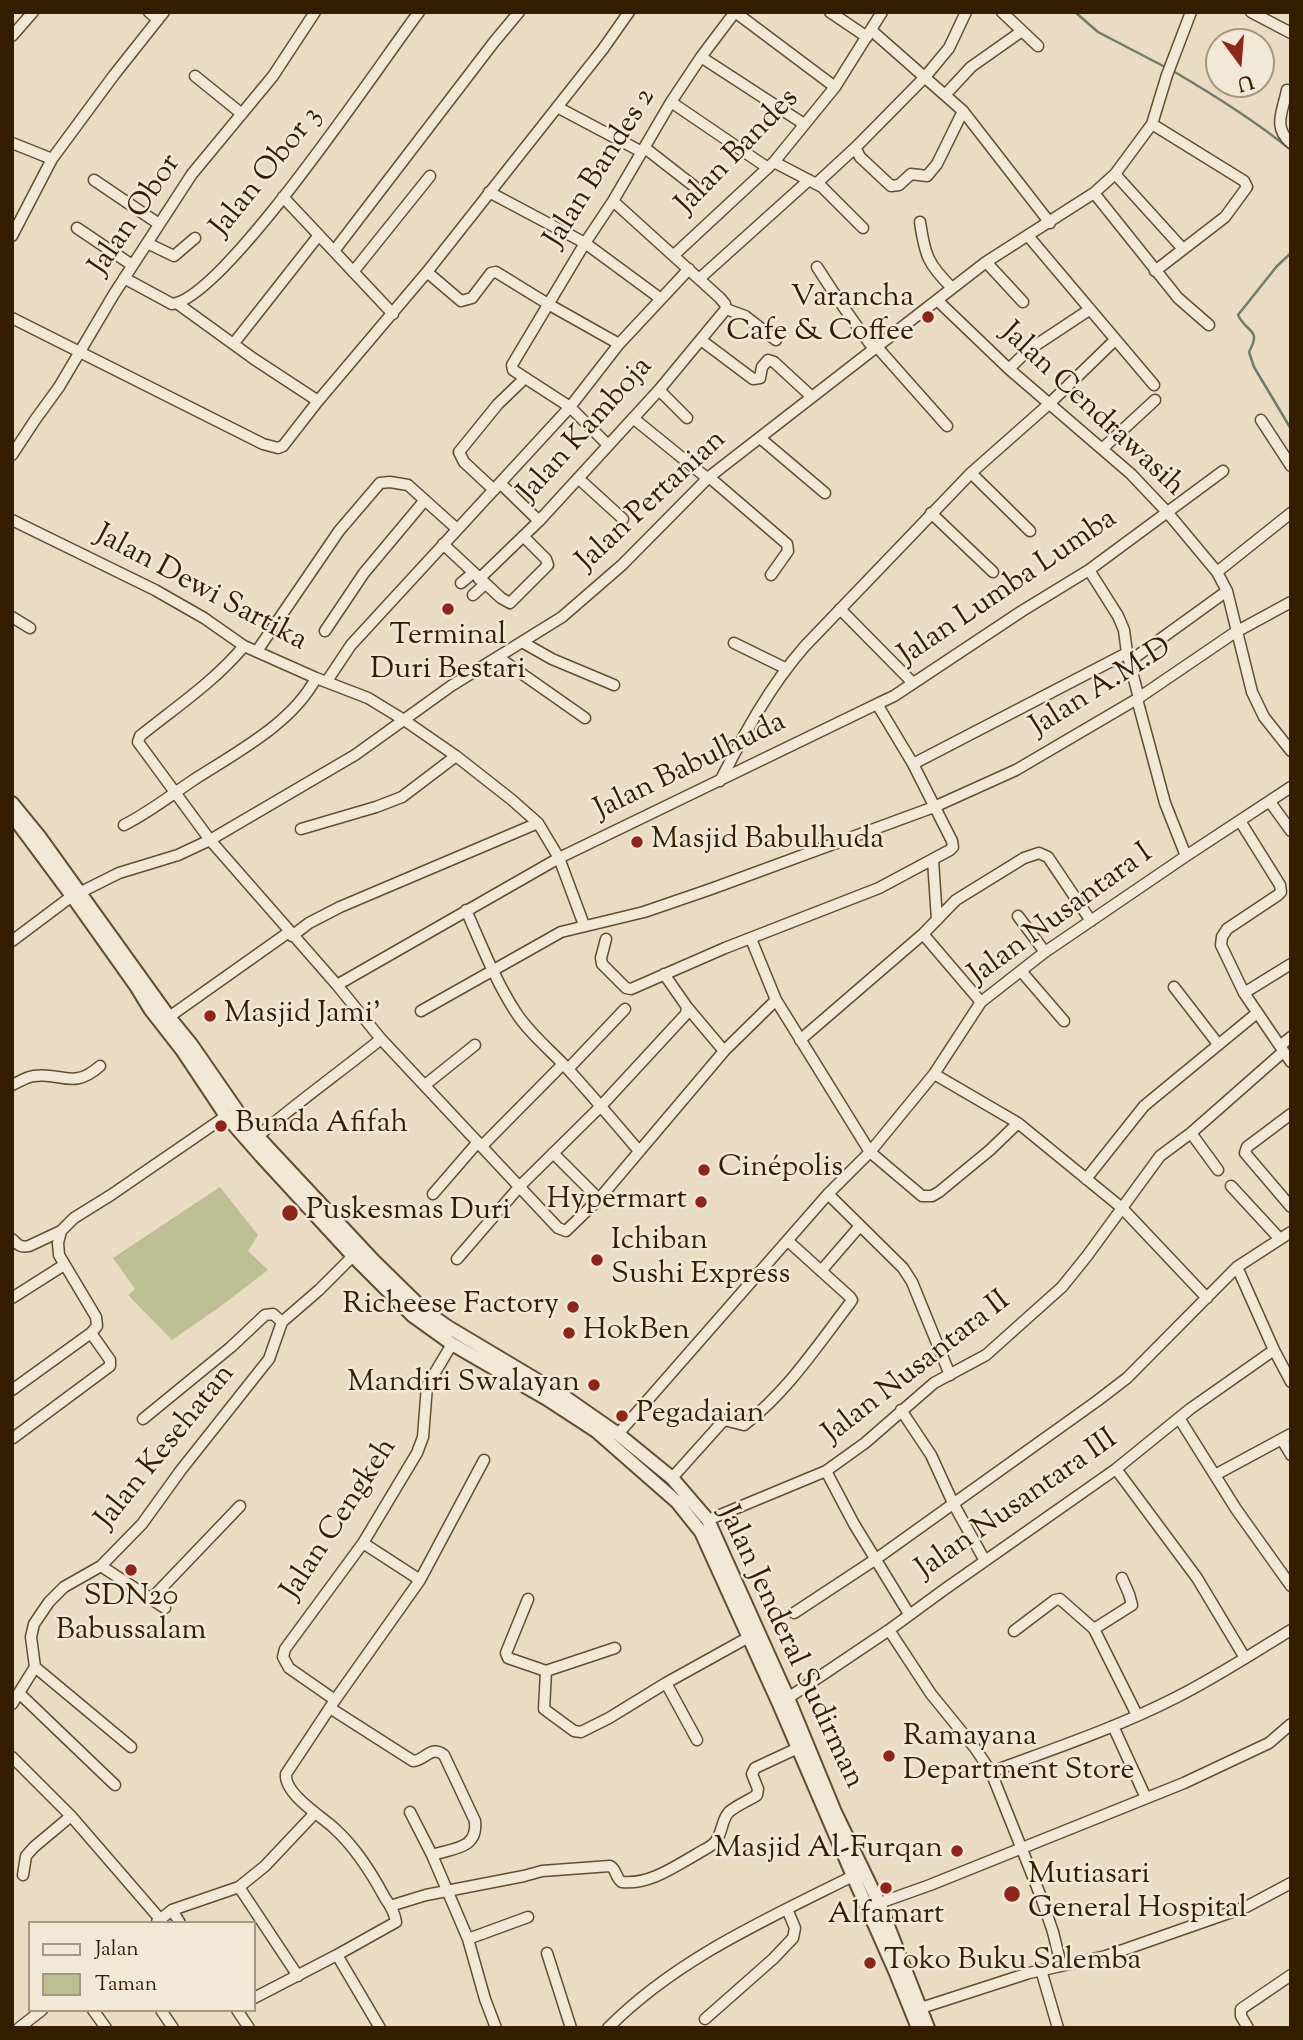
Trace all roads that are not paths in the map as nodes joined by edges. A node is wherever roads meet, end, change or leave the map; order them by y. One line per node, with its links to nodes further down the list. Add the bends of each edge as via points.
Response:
1 (149, 12): 14 (street)
2 (315, 12): 29 (street, Jalan Obor)
3 (419, 12): 45 (street, Jalan Obor 3)
4 (519, 12): 59 (street)
5 (629, 12): 27 (street)
6 (735, 12): 20 (street, Jalan Bandes 2); 23 (street)
7 (830, 12): 16 (street)
8 (882, 12): 16 (street, Jalan Bandes)
9 (966, 12): 22 (street, via 949,48)
10 (1002, 12): 15 (street)
11 (1191, 12): 31 (street, Jalan Pertanian)
12 (1251, 12): 17 (street)
13 (31, 13): 18 (street)
14 (161, 16): 36 (street)
15 (1021, 31): 19 (street); 25 (street, via 971,67)
16 (869, 33): 22 (street); 23 (street, Jalan Bandes)
17 (1291, 33)
18 (12, 36)
19 (1038, 46)
20 (701, 57): 26 (street, Jalan Bandes 2); 30 (street)
21 (195, 76): 29 (street)
22 (925, 77): 25 (street); 34 (street)
23 (835, 87): 30 (street, Jalan Bandes)
24 (1287, 90): 33 (street, via 1279,121)
25 (945, 95): 28 (street)
26 (671, 102): 35 (street, Jalan Bandes 2); 37 (street)
27 (557, 107): 35 (street); 43 (street)
28 (963, 111): 34 (street, via 927,176 911,174 891,186 860,157); 48 (street)
29 (242, 114): 49 (street, Jalan Obor, via 192,174)
30 (804, 124): 37 (street, Jalan Bandes)
31 (1152, 124): 38 (street, Jalan Pertanian); 58 (street, via 1247,185 1225,217)
32 (12, 142): 36 (street)
33 (1291, 143)
34 (856, 147): 41 (street)
35 (643, 150): 42 (street); 46 (street, Jalan Bandes 2)
36 (52, 159): 53 (street)
37 (771, 165): 41 (street); 60 (street, Jalan Bandes)
38 (1115, 174): 44 (street, Jalan Pertanian); 58 (street)
39 (430, 176): 66 (street)
40 (94, 180): 49 (street)
41 (813, 182): 51 (street); 69 (street)
42 (695, 187)
43 (489, 192): 57 (street); 67 (street)
44 (1094, 193): 48 (street, Jalan Pertanian); 65 (street)
45 (284, 197): 52 (street); 74 (street, Jalan Obor 3, via 221,271)
46 (613, 201): 57 (street, Jalan Bandes 2); 60 (street)
47 (920, 222): 70 (street, via 926,256)
48 (1050, 223): 54 (street, Jalan Pertanian)
49 (159, 224): 56 (street, Jalan Obor)
50 (77, 228): 62 (street)
51 (863, 228)
52 (319, 235): 59 (street); 84 (street)
53 (12, 236)
54 (1028, 237): 61 (street, Jalan Pertanian); 77 (street)
55 (195, 238): 56 (street, via 174,256)
56 (147, 243): 62 (street, Jalan Obor)
57 (585, 243): 71 (street); 75 (street, Jalan Bandes 2)
58 (1183, 249): 65 (street)
59 (334, 251): 66 (street)
60 (674, 255): 64 (street)
61 (986, 262): 70 (street, Jalan Pertanian); 73 (street)
62 (132, 265): 68 (street, Jalan Obor)
63 (817, 267): 86 (street)
64 (689, 269): 69 (street); 71 (street)
65 (1155, 271): 80 (street)
66 (354, 272): 78 (street)
67 (427, 272): 75 (street, via 461,302 472,298 496,272); 78 (street)
68 (124, 278): 74 (street, via 167,303); 87 (street, Jalan Obor)
69 (699, 279): 76 (street)
70 (952, 288): 72 (street, Jalan Pertanian)
71 (661, 299): 85 (street)
72 (937, 300): 86 (street, Jalan Pertanian); 88 (street, Jalan Cendrawasih)
73 (1023, 302)
74 (178, 304): 84 (street)
75 (548, 304): 85 (street); 89 (street, Jalan Bandes 2, via 513,362 512,368)
76 (726, 309): 81 (street, Jalan Kamboja); 82 (street, via 745,316)
77 (1089, 310): 83 (street); 88 (street, via 1027,351)
78 (393, 314): 94 (street)
79 (12, 318): 87 (street)
80 (1209, 325)
81 (701, 340): 91 (street, Jalan Kamboja); 92 (street, via 753,379 760,378 768,360 774,362)
82 (776, 340)
83 (1115, 340): 90 (street); 95 (street)
84 (234, 344): 94 (street)
85 (619, 344): 96 (street)
86 (876, 348): 92 (street, Jalan Pertanian); 100 (street)
87 (81, 352): 94 (street, via 271,447 283,446); 104 (street, Jalan Obor)
88 (1009, 369): 95 (street, Jalan Cendrawasih)
89 (525, 378): 96 (street); 110 (street, via 459,452 464,462)
90 (1154, 385)
91 (659, 390): 97 (street, Jalan Kamboja); 98 (street)
92 (812, 397): 101 (street, Jalan Pertanian)
93 (1155, 400): 103 (street)
94 (318, 401)
95 (1049, 404): 103 (street, Jalan Cendrawasih); 107 (street)
96 (570, 407): 102 (street); 110 (street)
97 (633, 418): 102 (street, Jalan Kamboja); 108 (street)
98 (687, 418)
99 (1261, 420): 105 (street)
100 (947, 426)
101 (760, 438): 108 (street, Jalan Pertanian); 111 (street)
102 (607, 444): 109 (street, Jalan Kamboja)
103 (1102, 449): 113 (street, Jalan Cendrawasih)
104 (12, 455)
105 (1291, 466)
106 (1223, 471): 113 (street, Jalan Lumba Lumba)
107 (971, 473): 114 (street); 120 (street)
108 (708, 477): 126 (street, via 787,544 788,551); 137 (street, Jalan Pertanian, via 609,577 562,617)
109 (578, 478): 116 (street); 118 (street, Jalan Kamboja)
110 (497, 487): 118 (street); 119 (street)
111 (825, 493)
112 (425, 500): 119 (street); 135 (street, via 364,573); 140 (street, via 408,485 380,484 339,531)
113 (1167, 512): 123 (street, Jalan Lumba Lumba); 125 (street, Jalan Cendrawasih)
114 (931, 513): 124 (street); 132 (street)
115 (1291, 513): 125 (street)
116 (623, 519)
117 (12, 520): 139 (street, Jalan Dewi Sartika, via 155,590)
118 (539, 521): 121 (street, Jalan Kamboja)
119 (457, 529): 122 (street)
120 (1030, 531)
121 (524, 537): 127 (street, Jalan Kamboja); 127 (street, via 548,565 510,603)
122 (443, 544): 127 (street); 145 (street, via 351,645)
123 (1089, 570): 142 (street, via 1118,616); 146 (street, Jalan Lumba Lumba)
124 (993, 572)
125 (1216, 572): 129 (street, Jalan Cendrawasih)
126 (771, 575)
127 (479, 579): 128 (street); 130 (street)
128 (461, 583)
129 (1227, 591): 136 (street, Jalan Cendrawasih); 142 (street)
130 (473, 595)
131 (1291, 602): 136 (street, Jalan A.M.D)
132 (840, 609): 143 (street); 146 (street)
133 (12, 617): 134 (street)
134 (30, 628)
135 (325, 631)
136 (1237, 632): 148 (street, Jalan A.M.D); 152 (street, Jalan Cendrawasih, via 1257,704)
137 (522, 642): 141 (street, Jalan Pertanian); 147 (street)
138 (734, 643): 143 (street)
139 (244, 646): 140 (street, Jalan Dewi Sartika); 157 (street, via 211,680 138,738)
140 (257, 651): 144 (street, Jalan Dewi Sartika)
141 (498, 657): 150 (street); 151 (street, Jalan Pertanian)
142 (1129, 657): 148 (street); 154 (street)
143 (785, 668): 155 (street)
144 (316, 678): 145 (street, Jalan Dewi Sartika); 157 (street, via 298,706)
145 (327, 681): 151 (street, Jalan Dewi Sartika)
146 (913, 683): 149 (street, Jalan Lumba Lumba)
147 (614, 685)
148 (1138, 698): 160 (street, Jalan A.M.D, via 1016,770); 168 (street, via 1165,803)
149 (877, 704): 154 (street); 155 (street, Jalan Babulhuda)
150 (585, 718)
151 (404, 720): 153 (street, Jalan Dewi Sartika); 167 (street, Jalan Pertanian, via 355,755)
152 (1291, 751)
153 (456, 756): 163 (street, Jalan Dewi Sartika); 165 (street, via 402,797)
154 (914, 764): 160 (street)
155 (719, 782): 169 (street, Jalan Babulhuda)
156 (1291, 787): 158 (street, Jalan Nusantara I)
157 (175, 793): 164 (street); 167 (street)
158 (1270, 802): 162 (street, Jalan Nusantara I); 166 (street)
159 (12, 803): 171 (street, Jalan Jenderal Sudirman)
160 (934, 807): 170 (street, via 953,845); 176 (street, Jalan A.M.D, via 687,898)
161 (12, 816): 171 (street, Jalan Jenderal Sudirman)
162 (1240, 821): 168 (street, Jalan Nusantara I); 189 (street, via 1281,889 1222,937 1222,950)
163 (538, 823): 169 (street, Jalan Dewi Sartika); 177 (street, via 340,907)
164 (124, 825)
165 (301, 829)
166 (1291, 831)
167 (211, 840): 171 (street, Jalan Pertanian); 177 (street)
168 (1186, 856): 175 (street, Jalan Nusantara I)
169 (559, 858): 172 (street, Jalan Babulhuda); 176 (street, Jalan Dewi Sartika)
170 (933, 860): 174 (street); 180 (street, via 879,888)
171 (76, 894): 181 (street, Jalan Pertanian); 196 (street, Jalan Jenderal Sudirman); 203 (street, Jalan Jenderal Sudirman, via 150,1009)
172 (466, 910): 184 (street); 187 (street)
173 (1018, 916): 182 (street)
174 (937, 920): 175 (street, via 956,900 1024,858 1042,853); 178 (street)
175 (1091, 921): 182 (street, Jalan Nusantara I)
176 (584, 925): 184 (street, Jalan A.M.D, via 561,932)
177 (291, 934): 187 (street); 196 (street)
178 (923, 934): 191 (street); 200 (street)
179 (606, 939): 186 (street, via 602,964 626,988 635,989)
180 (751, 939): 186 (street); 190 (street)
181 (12, 941)
182 (1045, 952): 185 (street, Jalan Nusantara I)
183 (1291, 964): 189 (street)
184 (492, 970): 194 (street, Jalan A.M.D); 208 (street, via 516,1013)
185 (1021, 971): 191 (street, Jalan Nusantara I); 197 (street)
186 (664, 974): 193 (street)
187 (337, 985): 199 (street)
188 (1174, 987): 201 (street)
189 (1244, 993): 195 (street)
190 (776, 1000): 200 (street); 205 (street)
191 (981, 1002): 209 (street, Jalan Nusantara I)
192 (625, 1009): 208 (street)
193 (687, 1009): 205 (street); 212 (street)
194 (421, 1011)
195 (1257, 1013): 201 (street); 204 (street)
196 (169, 1017): 203 (street, Jalan Jenderal Sudirman)
197 (1064, 1021)
198 (1291, 1037): 204 (street, Jalan Nusantara II)
199 (381, 1039): 211 (street); 217 (street)
200 (800, 1040): 220 (street)
201 (1218, 1044): 223 (street, via 1144,1106)
202 (475, 1045): 211 (street)
203 (187, 1047): 214 (street, Jalan Jenderal Sudirman); 217 (street, Jalan Jenderal Sudirman)
204 (1282, 1049): 206 (street); 216 (street, Jalan Nusantara II)
205 (724, 1051): 219 (street)
206 (1291, 1062)
207 (100, 1066): 210 (street, via 78,1080 34,1076)
208 (566, 1067): 212 (street); 218 (street)
209 (934, 1073): 215 (street); 220 (street, Jalan Nusantara I)
210 (12, 1084)
211 (425, 1086): 218 (street)
212 (601, 1106): 219 (street); 221 (street)
213 (1291, 1114): 229 (street, via 1245,1153)
214 (226, 1116): 232 (street); 237 (street, Jalan Jenderal Sudirman)
215 (1018, 1123): 220 (street, via 939,1192 926,1198); 223 (street)
216 (1191, 1133): 222 (street); 230 (street, Jalan Nusantara II, via 1160,1156)
217 (258, 1136): 242 (street, Jalan Jenderal Sudirman)
218 (480, 1144): 224 (street); 226 (street)
219 (639, 1151): 228 (street)
220 (870, 1152): 227 (street, Jalan Nusantara I)
221 (553, 1153): 224 (street); 228 (street)
222 (1217, 1170)
223 (1086, 1179): 230 (street)
224 (520, 1185): 228 (street, via 564,1231); 238 (street)
225 (1231, 1186): 234 (street)
226 (433, 1195)
227 (828, 1195): 231 (street); 236 (street, Jalan Nusantara I)
228 (599, 1199)
229 (1291, 1207)
230 (1122, 1208): 244 (street); 249 (street, Jalan Nusantara II, via 1062,1287 986,1354)
231 (859, 1227): 241 (street); 249 (street, via 912,1282)
232 (61, 1231): 235 (street, via 29,1247); 239 (street, via 59,1255)
233 (1291, 1232): 234 (street)
234 (1279, 1238): 240 (street)
235 (12, 1239)
236 (788, 1241): 241 (street); 255 (street, Jalan Nusantara I)
237 (354, 1256): 242 (street, Jalan Jenderal Sudirman); 245 (street, Jalan Kesehatan)
238 (457, 1259)
239 (64, 1265): 243 (street); 246 (street, via 97,1319)
240 (1237, 1267): 244 (street); 248 (street)
241 (821, 1272): 263 (street, via 850,1297 850,1303 800,1370 764,1407 744,1425 724,1420)
242 (392, 1287): 247 (street, Jalan Jenderal Sudirman, via 414,1316); 255 (street, Jalan Jenderal Sudirman)
243 (12, 1298)
244 (1207, 1298): 264 (street, via 1127,1378)
245 (282, 1322): 254 (street, via 273,1314 265,1315); 270 (street, Jalan Kesehatan, via 269,1359 142,1524)
246 (91, 1333): 251 (street); 257 (street, via 110,1366)
247 (452, 1344): 267 (street, Jalan Cengkeh, via 427,1386 423,1437 417,1453); 279 (street, Jalan Jenderal Sudirman, via 573,1415 677,1502 701,1532)
248 (1274, 1350): 250 (street); 253 (street, Jalan Nusantara III)
249 (950, 1374): 252 (street, Jalan Nusantara II)
250 (1291, 1382)
251 (12, 1390)
252 (901, 1410): 261 (street, Jalan Nusantara II); 264 (street, via 931,1455)
253 (1178, 1418): 260 (street, Jalan Nusantara III); 262 (street)
254 (143, 1419)
255 (618, 1434): 263 (street, Jalan Jenderal Sudirman)
256 (1286, 1437): 258 (street); 262 (street)
257 (13, 1438)
258 (1291, 1455)
259 (484, 1460): 273 (street)
260 (1116, 1469): 269 (street, Jalan Nusantara III); 285 (street, via 1197,1577)
261 (826, 1471): 266 (street, Jalan Nusantara II); 268 (street)
262 (1214, 1475): 272 (street)
263 (672, 1478): 266 (street, Jalan Jenderal Sudirman)
264 (953, 1503): 268 (street); 269 (street)
265 (240, 1506): 274 (street)
266 (708, 1520): 279 (street, Jalan Jenderal Sudirman)
267 (363, 1543): 273 (street); 292 (street, Jalan Cengkeh, via 283,1653 289,1668)
268 (876, 1559): 277 (street); 278 (street)
269 (985, 1561): 278 (street, Jalan Nusantara III)
270 (101, 1566): 274 (street); 286 (street, Jalan Kesehatan, via 64,1587 34,1624)
271 (1122, 1578): 280 (street, via 1132,1605)
272 (1289, 1579)
273 (420, 1580): 292 (street)
274 (152, 1598): 276 (street)
275 (528, 1599): 287 (street, via 506,1656)
276 (165, 1608)
277 (794, 1613)
278 (909, 1614): 281 (street, Jalan Nusantara III)
279 (750, 1629): 288 (street); 290 (street, Jalan Jenderal Sudirman); 298 (street, Jalan Jenderal Sudirman)
280 (1094, 1629): 283 (street, via 1058,1599); 293 (street)
281 (889, 1630): 290 (street, Jalan Nusantara III); 300 (street)
282 (1291, 1630): 285 (street)
283 (1014, 1631)
284 (615, 1648): 287 (street)
285 (1245, 1658): 293 (street)
286 (35, 1667): 289 (street); 297 (street)
287 (546, 1671): 288 (street, via 544,1709 581,1732)
288 (666, 1683): 296 (street)
289 (20, 1694): 291 (street); 301 (street)
290 (788, 1698): 313 (street, Jalan Jenderal Sudirman)
291 (12, 1704)
292 (332, 1704): 304 (street, via 285,1778); 307 (street, via 413,1761 436,1750 444,1755 476,1831 469,1843)
293 (1137, 1716): 295 (street)
294 (1291, 1724): 302 (street, via 1251,1753)
295 (1113, 1726): 300 (street); 302 (street)
296 (697, 1740)
297 (131, 1747)
298 (798, 1748): 309 (street, Jalan Jenderal Sudirman); 312 (street, via 755,1768 757,1795 730,1810 712,1845 664,1873 624,1883 613,1867 598,1866 542,1871)
299 (12, 1757): 305 (street)
300 (991, 1772): 306 (street)
301 (115, 1785)
302 (1146, 1798): 306 (street)
303 (410, 1812): 307 (street)
304 (315, 1814): 311 (street); 314 (street, via 358,1853)
305 (71, 1816): 308 (street, via 26,1856); 318 (street)
306 (1022, 1848): 313 (street); 323 (street)
307 (432, 1855): 312 (street)
308 (23, 1874)
309 (853, 1876): 313 (street, Jalan Jenderal Sudirman); 315 (street)
310 (1291, 1883): 323 (street, via 1236,1911 1105,1956)
311 (239, 1887): 316 (street); 326 (street)
312 (447, 1890): 314 (street); 320 (street)
313 (873, 1905): 328 (street, Jalan Jenderal Sudirman); 340 (street, Jalan Jenderal Sudirman)
314 (390, 1906): 322 (street, via 395,1923)
315 (787, 1909): 332 (street, via 795,1928 793,1938); 339 (street, via 657,1984)
316 (172, 1910): 318 (street); 319 (street)
317 (528, 1917): 320 (street)
318 (158, 1921)
319 (179, 1921)
320 (468, 1939): 337 (street)
321 (547, 1953): 338 (street)
322 (337, 1955): 326 (street); 336 (street)
323 (1061, 1965): 324 (street)
324 (1041, 1970): 328 (street); 342 (street)
325 (1291, 1975): 343 (street, via 1241,2009)
326 (298, 1976): 327 (street)
327 (256, 1997)
328 (921, 2008): 341 (street, Jalan Jenderal Sudirman)
329 (39, 2012): 333 (street)
330 (94, 2012): 334 (street)
331 (238, 2012): 335 (street)
332 (705, 2019)
333 (19, 2028)
334 (106, 2028)
335 (249, 2028)
336 (380, 2028)
337 (495, 2028)
338 (571, 2028)
339 (608, 2028)
340 (918, 2028)
341 (928, 2028)
342 (1058, 2028)
343 (1248, 2028)

